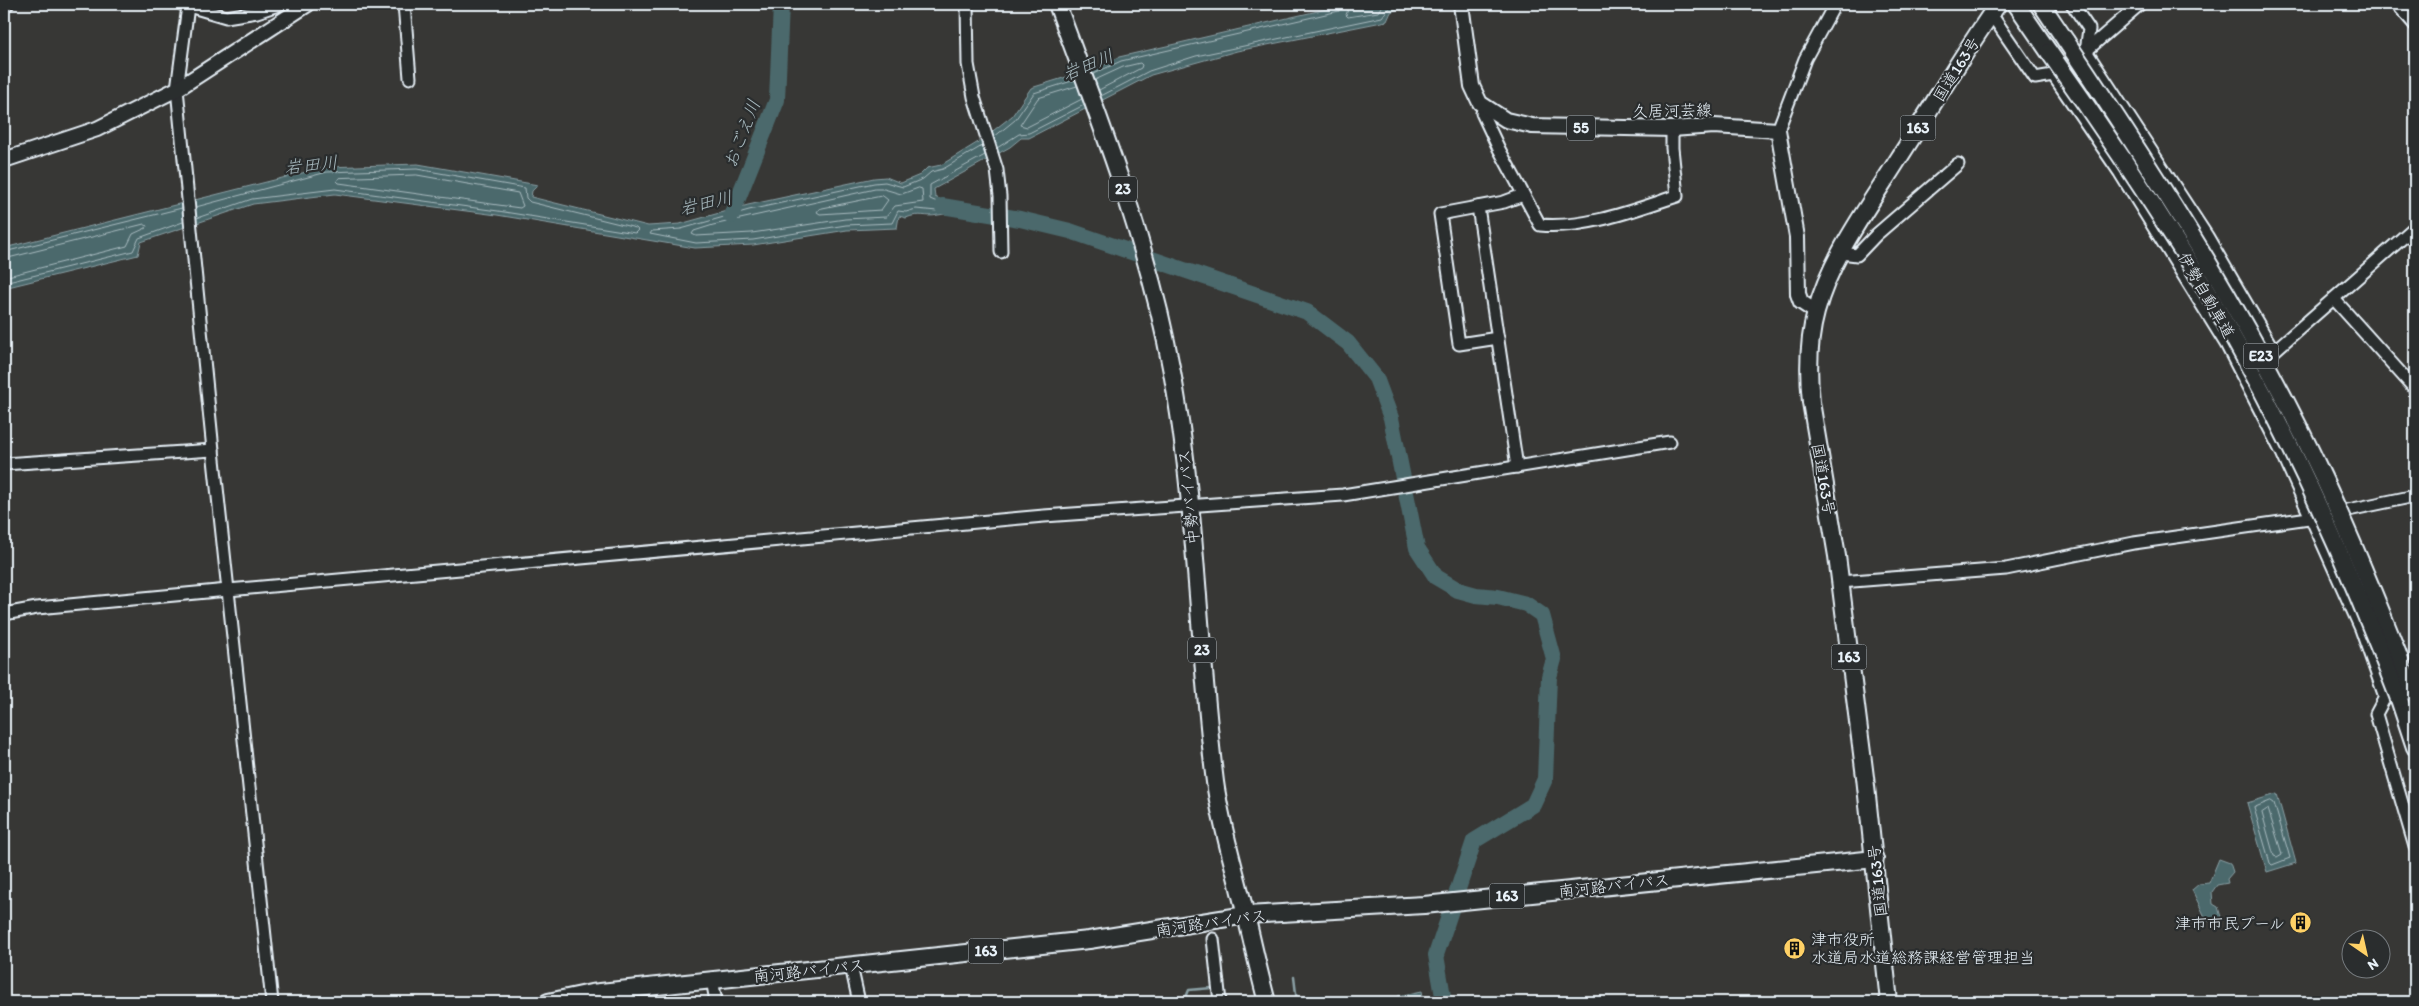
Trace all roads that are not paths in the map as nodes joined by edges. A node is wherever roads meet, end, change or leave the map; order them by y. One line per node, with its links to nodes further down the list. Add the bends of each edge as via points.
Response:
1 (8, 4): 12 (street)
2 (281, 4): 13 (street, via 226,17)
3 (308, 4): 21 (main road)
4 (404, 4): 20 (street)
5 (967, 4): 30 (street, via 968,64 974,97 996,166)
6 (1057, 4): 41 (highway, 中勢バイパス / 23, via 1109,147 1154,294 1172,370)
7 (1835, 4): 24 (street, via 1805,59)
8 (2040, 4): 46 (highway, 伊勢自動車道 / E23, bridge, via 2136,146 2248,332 2326,485 2367,576)
9 (2072, 4): 18 (street, via 2089,29)
10 (2140, 4): 18 (street)
11 (2397, 4): 17 (street)
12 (4, 5)
13 (185, 5): 21 (street)
14 (2017, 6): 46 (highway, 伊勢自動車道 / E23, bridge, via 2122,155 2190,264 2264,395 2308,482)
15 (1992, 7): 19 (street, via 2035,78); 31 (highway, 国道163号 / 163)
16 (1462, 9): 22 (main road, via 1470,79)
17 (2415, 25)
18 (2086, 51): 19 (street); 32 (street, via 2208,236 2274,351)
19 (2053, 75): 42 (street, via 2120,173 2208,314 2278,445)
20 (410, 78)
21 (177, 89): 25 (main road, via 96,129); 37 (street)
22 (1484, 107): 23 (main road, 久居河芸線 / 55, via 1506,120 1532,126); 27 (street, via 1482,114)
23 (1672, 129): 24 (main road, 久居河芸線 / 55, via 1714,126); 27 (street, via 1677,196 1630,212 1556,226 1540,225)
24 (1778, 130): 33 (main road, via 1797,237 1798,294 1801,302)
25 (4, 160)
26 (1958, 164): 31 (street, via 1857,255)
27 (1524, 194): 28 (street)
28 (1478, 207): 34 (street); 34 (street, via 1440,214 1459,344)
29 (2415, 226): 32 (street)
30 (1001, 252)
31 (1841, 253): 33 (highway, 国道163号 / 163)
32 (2334, 299): 35 (street)
33 (1816, 312): 43 (highway, 国道163号 / 163, via 1809,381)
34 (1498, 338): 39 (street)
35 (2415, 389)
36 (1670, 442): 39 (street)
37 (213, 450): 38 (street); 44 (street)
38 (4, 464)
39 (1517, 467): 41 (street, via 1343,495)
40 (2415, 496): 42 (street)
41 (1190, 504): 44 (street); 50 (highway, 中勢バイパス / 23, via 1216,786)
42 (2310, 518): 43 (street, via 2134,543 2006,569); 46 (street, via 2361,630)
43 (1840, 582): 49 (highway, 国道163号 / 163)
44 (228, 590): 45 (street); 54 (street)
45 (4, 614)
46 (2405, 694): 47 (highway, 伊勢自動車道 / E23); 48 (street, via 2376,714)
47 (2415, 747)
48 (2415, 847)
49 (1875, 859): 50 (highway, 南河路バイパス / 163, via 1424,905); 60 (highway, 国道163号 / 163)
50 (1246, 915): 52 (highway, 南河路バイパス / 163, via 1089,940); 59 (highway, 中勢バイパス / 23)
51 (1213, 939): 58 (street)
52 (851, 966): 53 (highway, 南河路バイパス / 163); 57 (street)
53 (712, 979): 55 (highway, 南河路バイパス / 163, via 591,993); 56 (street)
54 (272, 1002)
55 (548, 1002)
56 (716, 1002)
57 (859, 1002)
58 (1220, 1002)
59 (1267, 1002)
60 (1889, 1002)

